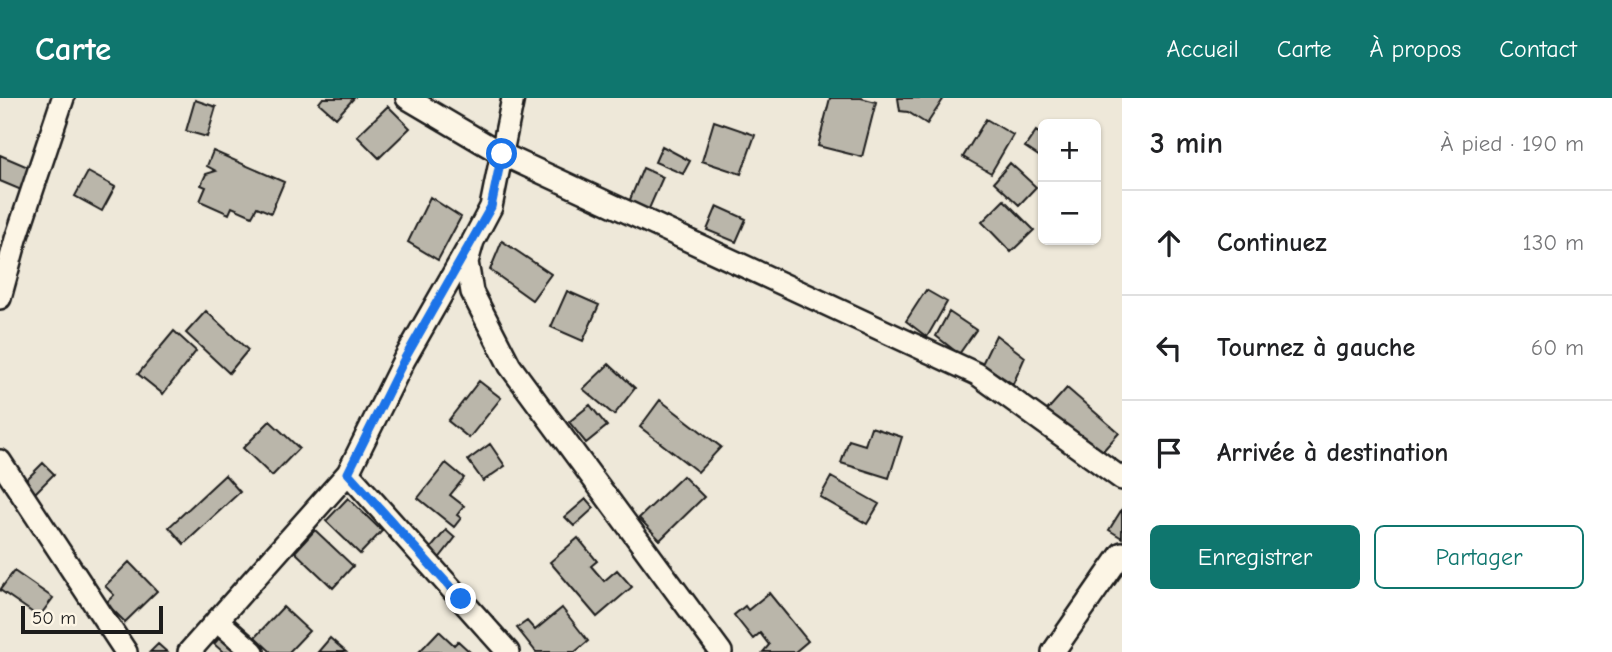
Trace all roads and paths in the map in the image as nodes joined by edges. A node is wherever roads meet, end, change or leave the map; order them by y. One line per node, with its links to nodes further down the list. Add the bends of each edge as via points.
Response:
1 (63, 98): 6 (street)
2 (407, 98): 4 (street)
3 (513, 98): 4 (street)
4 (502, 154): 5 (street, via 491,207); 9 (street, via 977,374)
5 (473, 241): 8 (street, via 404,360); 16 (street, via 467,262 472,292 510,366)
6 (0, 298)
7 (0, 461): 12 (street)
8 (348, 473): 11 (street); 15 (street)
9 (1122, 479)
10 (1122, 553): 17 (street)
11 (217, 620): 13 (street); 14 (street)
12 (126, 652)
13 (189, 652)
14 (253, 652)
15 (508, 652)
16 (721, 652)
17 (1053, 652)

